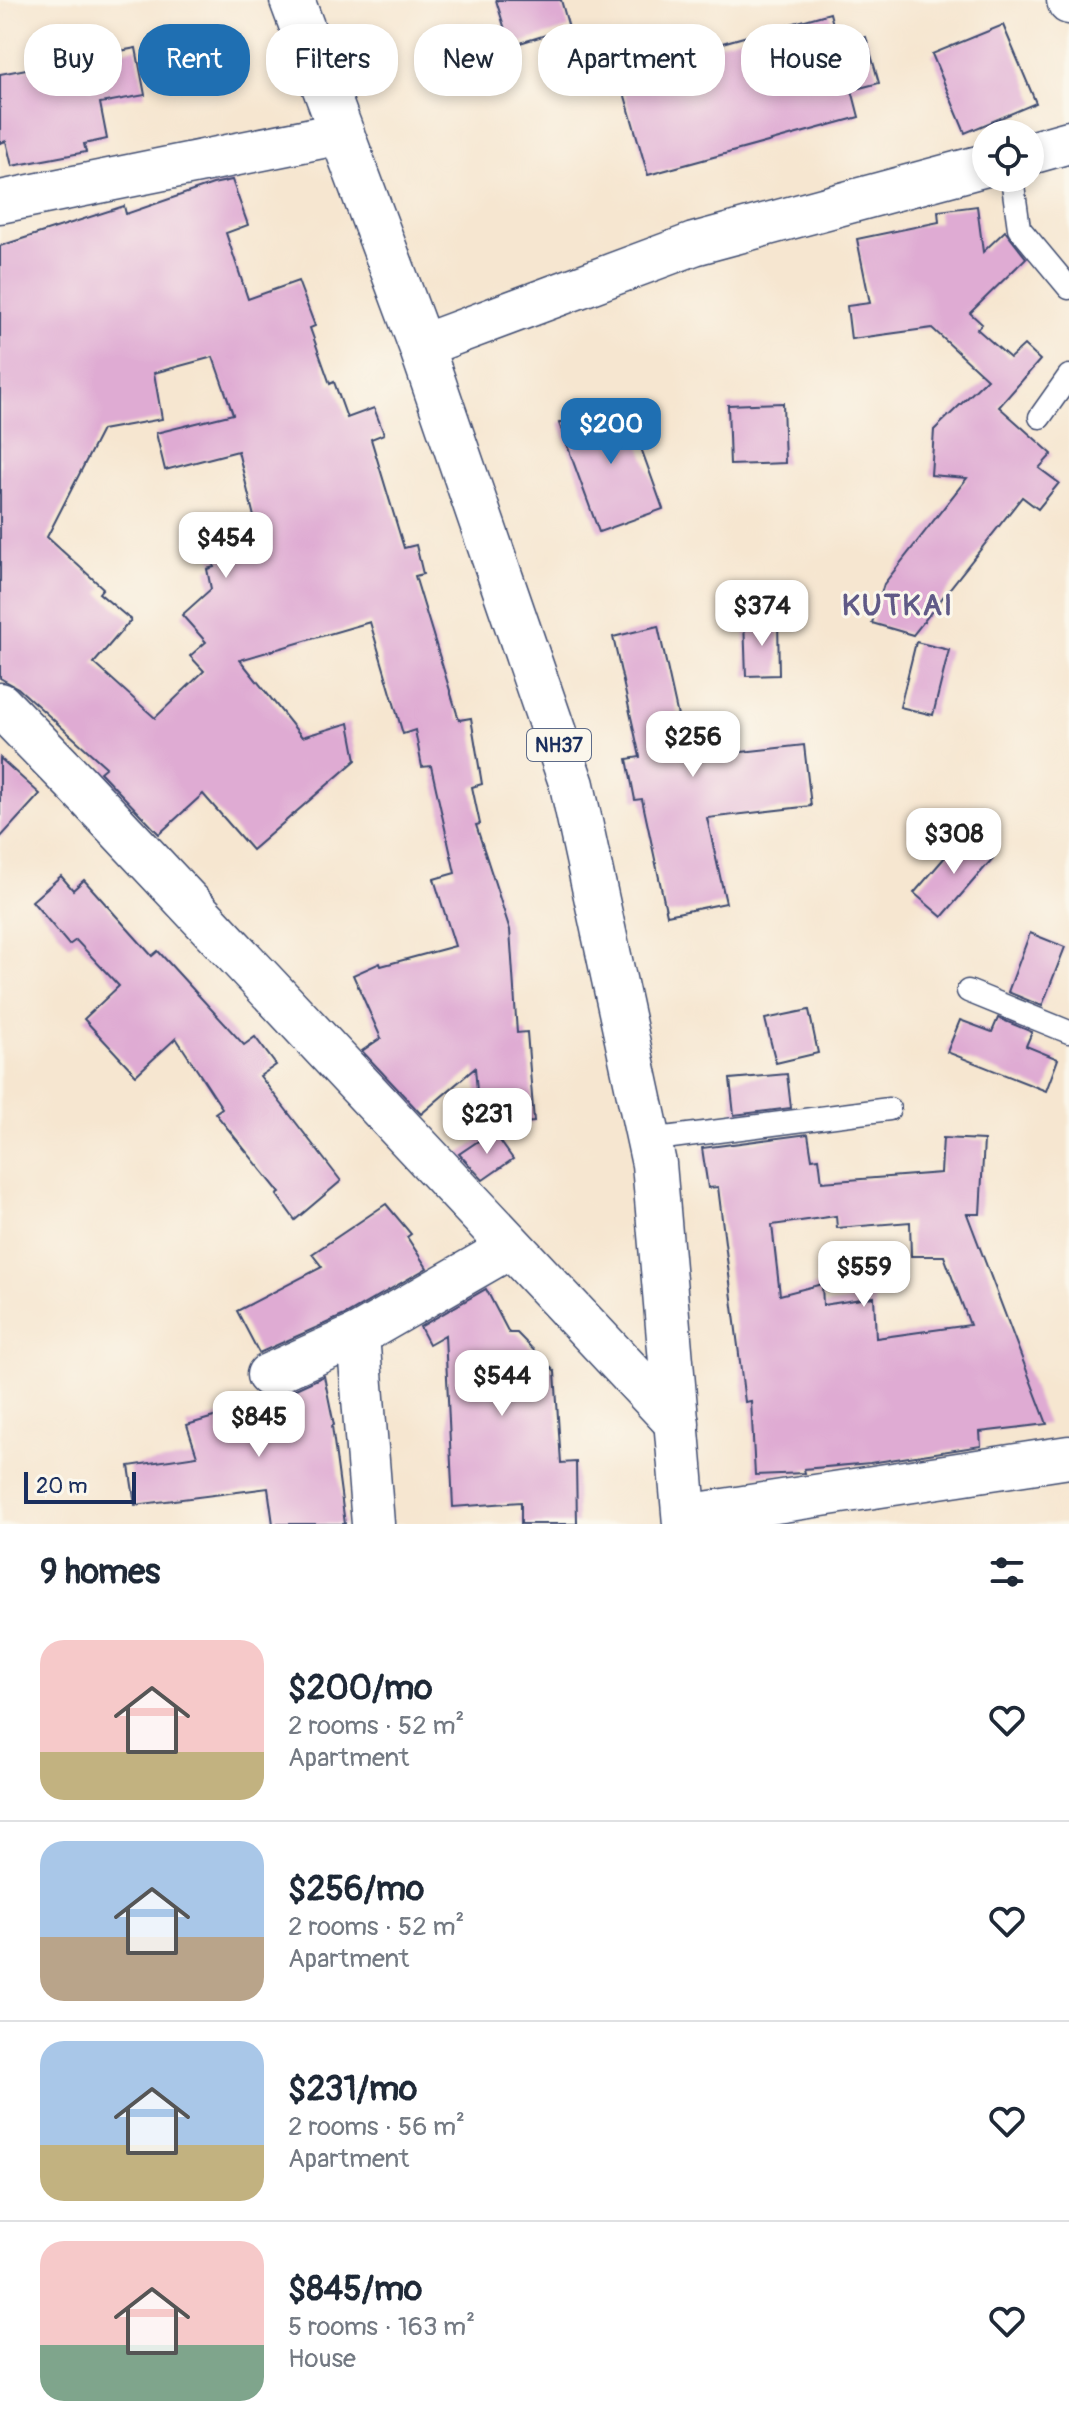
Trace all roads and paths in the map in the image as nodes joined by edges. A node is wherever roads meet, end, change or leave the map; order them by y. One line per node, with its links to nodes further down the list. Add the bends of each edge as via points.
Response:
1 (292, 0): 2 (main road, NH37)
2 (342, 133): 7 (street); 9 (main road, NH37)
3 (1069, 142): 4 (street)
4 (1044, 149)
5 (972, 169): 9 (street, via 694,244)
6 (1014, 192): 8 (lane, via 1019,228)
7 (0, 202)
8 (1069, 288)
9 (421, 346): 16 (main road, NH37, via 572,785)
10 (1069, 376): 11 (lane)
11 (1040, 417)
12 (0, 705): 17 (main road)
13 (968, 991): 14 (lane)
14 (1069, 1032)
15 (889, 1109): 16 (lane)
16 (649, 1140): 20 (main road, NH37)
17 (511, 1247): 18 (street); 20 (main road)
18 (358, 1335): 19 (street); 23 (street)
19 (268, 1375)
20 (677, 1423): 22 (main road, NH37)
21 (1069, 1457): 22 (street)
22 (685, 1520)
23 (373, 1524)

